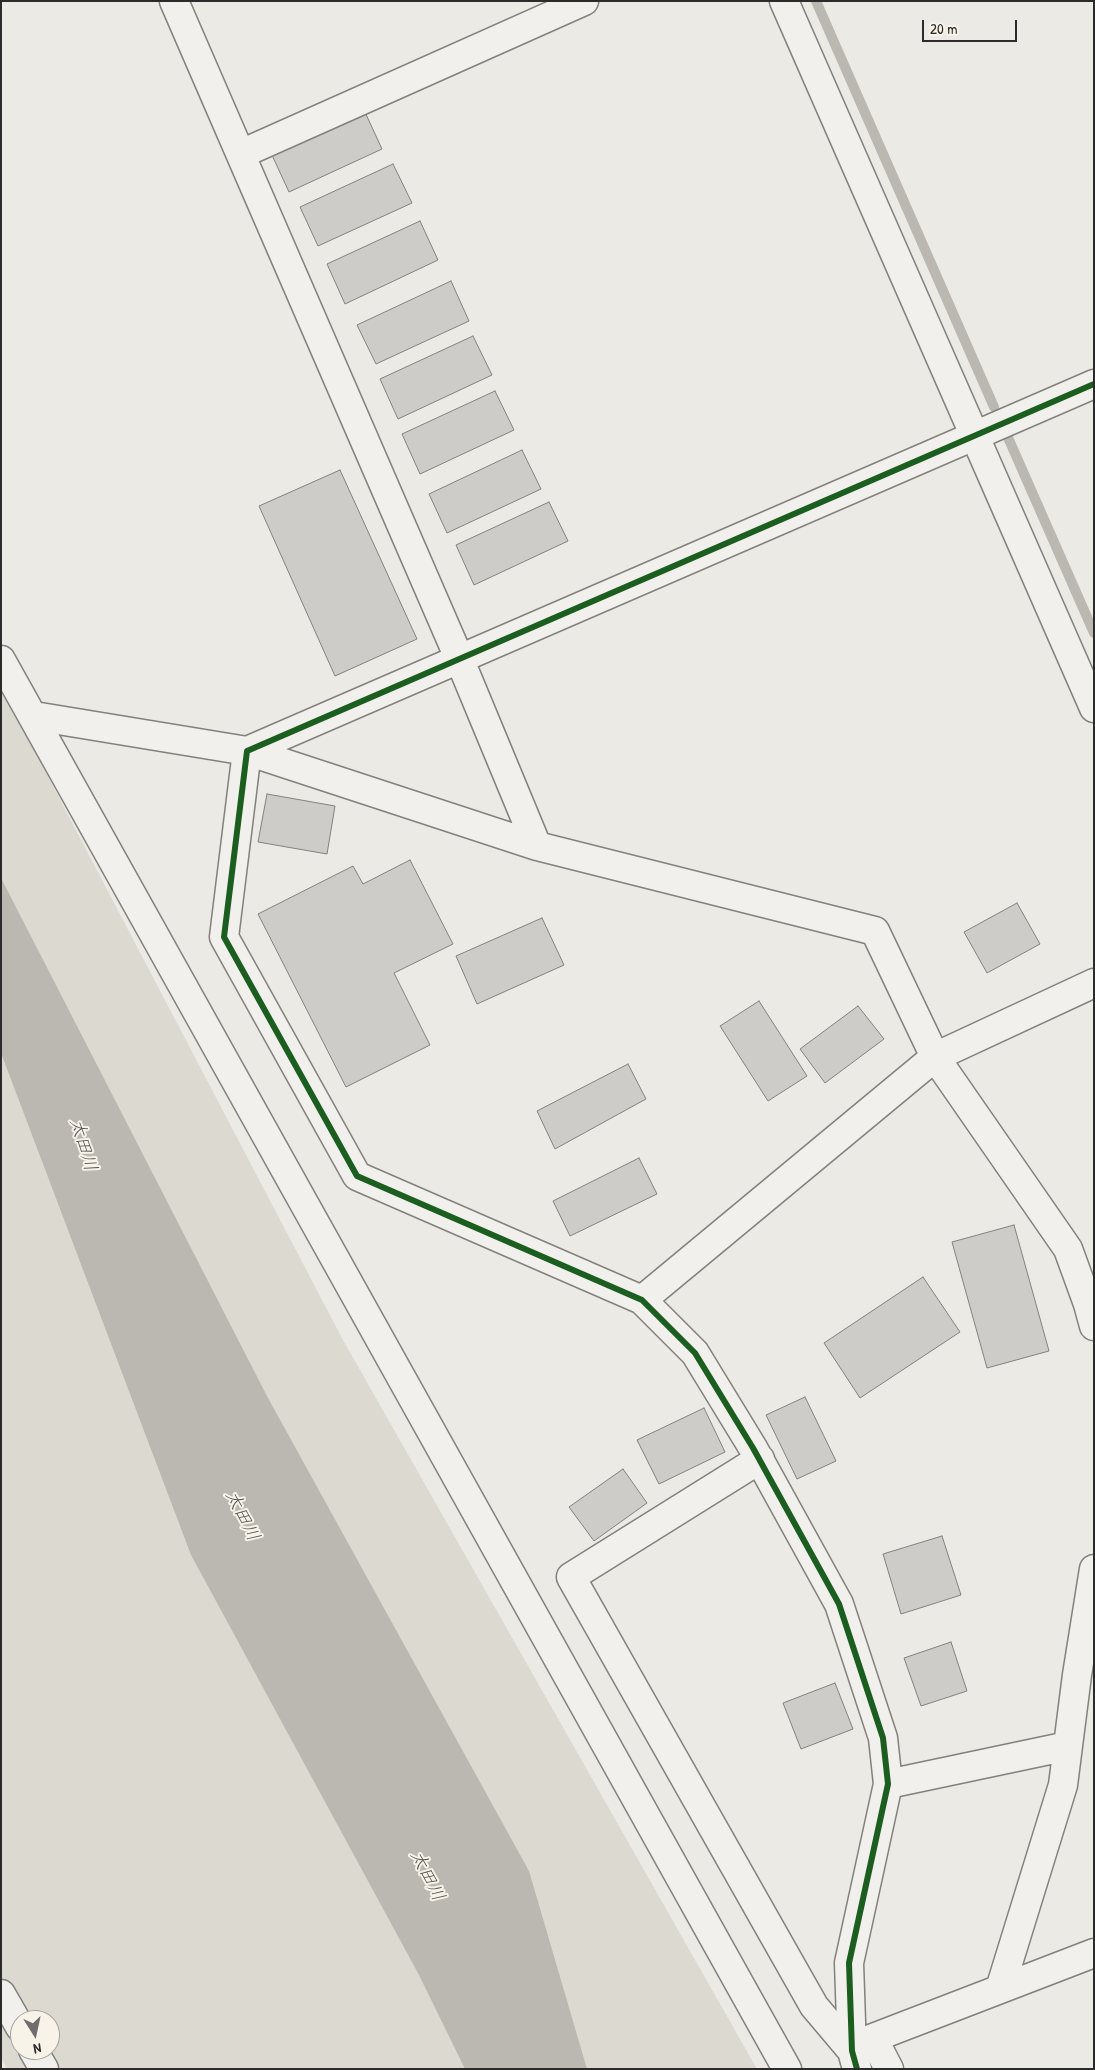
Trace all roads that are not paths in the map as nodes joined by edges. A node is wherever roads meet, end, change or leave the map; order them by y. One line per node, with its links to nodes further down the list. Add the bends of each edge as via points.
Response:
1 (174, 1): 4 (street)
2 (584, 1): 4 (street)
3 (784, 1): 6 (street)
4 (241, 154): 7 (street)
5 (1094, 384): 6 (street)
6 (974, 437): 7 (street); 9 (street)
7 (459, 658): 11 (street); 12 (street)
8 (1, 660): 10 (street)
9 (1094, 708)
10 (34, 716): 11 (street); 26 (street)
11 (247, 751): 12 (street); 15 (street, via 224,937 357,1176)
12 (537, 846): 14 (street, via 875,931)
13 (1094, 983): 14 (street)
14 (935, 1057): 15 (street); 16 (street, via 1068,1249)
15 (642, 1300): 17 (street, via 695,1353)
16 (1094, 1326)
17 (760, 1459): 20 (street, via 839,1604 883,1738); 25 (street, via 570,1577 814,2006)
18 (1094, 1570): 19 (street)
19 (1068, 1746): 20 (street); 22 (street, via 1063,1785)
20 (888, 1784): 25 (street, via 849,1963)
21 (1094, 1953): 22 (street)
22 (1000, 1989): 25 (street)
23 (1, 1994): 24 (street)
24 (10, 2010)
25 (860, 2053): 27 (street)
26 (786, 2069)
27 (889, 2069)

